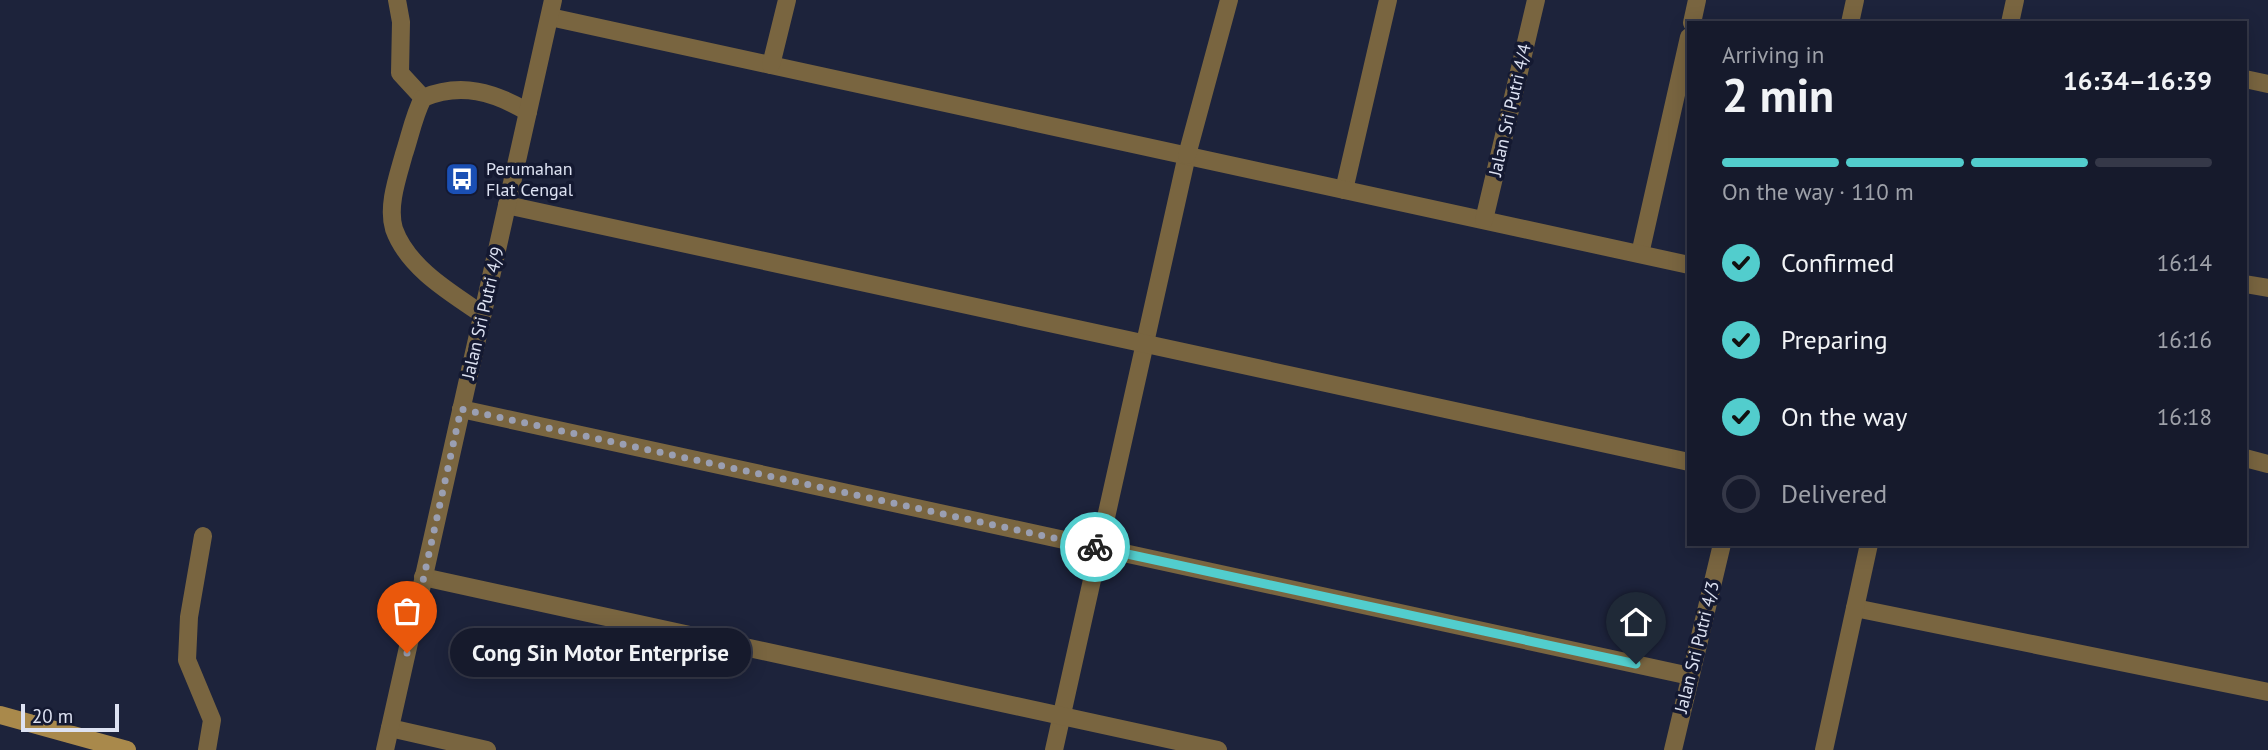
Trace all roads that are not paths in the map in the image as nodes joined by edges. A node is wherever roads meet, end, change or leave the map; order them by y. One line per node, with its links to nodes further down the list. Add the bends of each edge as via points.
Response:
1 (397, 0): 17 (street, via 400,74)
2 (787, 0): 14 (street)
3 (1227, 0): 19 (street)
4 (1388, 0): 20 (street)
5 (1536, 0): 22 (street, Jalan Sri Putri 4/4)
6 (1697, 0): 10 (street)
7 (1856, 0): 11 (street)
8 (2015, 0): 12 (street)
9 (551, 8): 14 (street); 18 (street, Jalan Sri Putri 4/9)
10 (1692, 21)
11 (1851, 21)
12 (2010, 21)
13 (1687, 46): 23 (street)
14 (771, 65): 19 (street)
15 (2247, 79): 16 (street)
16 (2268, 84)
17 (423, 98): 18 (street, via 449,89 490,93); 27 (street, via 397,180 394,228 418,264 440,286)
18 (528, 112): 21 (street, Jalan Sri Putri 4/9)
19 (1187, 155): 20 (street); 28 (street)
20 (1344, 190): 22 (street)
21 (507, 205): 27 (street, Jalan Sri Putri 4/9); 28 (street)
22 (1484, 220): 23 (street)
23 (1640, 254): 24 (street)
24 (1687, 265)
25 (2247, 284): 26 (street)
26 (2268, 288)
27 (482, 314): 29 (street, Jalan Sri Putri 4/9)
28 (1145, 344): 31 (street); 36 (street)
29 (461, 409): 36 (street); 37 (street, Jalan Sri Putri 4/9)
30 (2247, 459): 32 (street)
31 (1687, 462)
32 (2268, 464)
33 (203, 537): 45 (street, via 189,617 187,660 212,720)
34 (1722, 546): 39 (street, Jalan Sri Putri 4/3)
35 (1869, 546): 38 (street)
36 (1099, 547): 39 (street); 42 (street)
37 (423, 577): 42 (street); 43 (street, Jalan Sri Putri 4/9)
38 (1855, 608): 40 (street); 51 (street)
39 (1690, 676): 50 (street, Jalan Sri Putri 4/3)
40 (2268, 692)
41 (0, 715): 44 (street)
42 (1061, 716): 48 (street); 49 (street)
43 (390, 728): 46 (street, Jalan Sri Putri 4/9); 47 (street)
44 (127, 750)
45 (207, 750)
46 (385, 750)
47 (487, 750)
48 (1054, 750)
49 (1218, 750)
50 (1673, 750)
51 (1824, 750)

